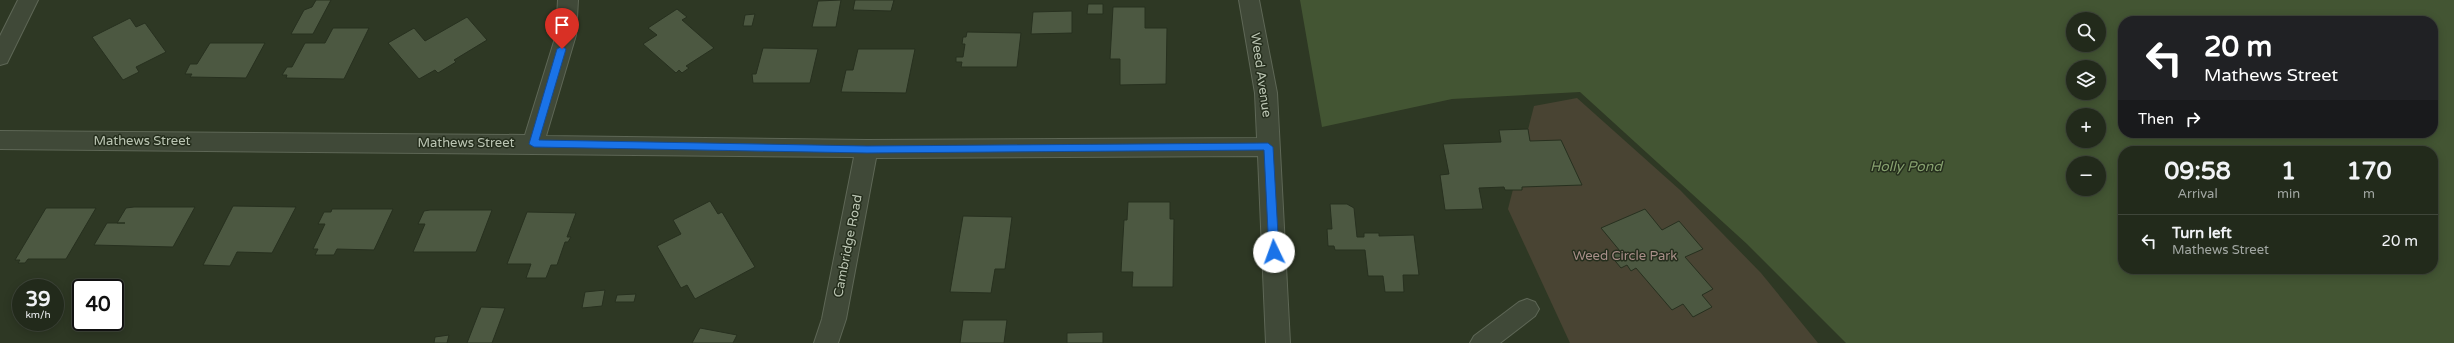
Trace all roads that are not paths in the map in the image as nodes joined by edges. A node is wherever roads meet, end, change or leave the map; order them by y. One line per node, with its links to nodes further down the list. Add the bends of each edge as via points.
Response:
1 (28, 0): 4 (street)
2 (568, 0): 6 (street, via 566,35)
3 (1248, 0): 7 (street, Weed Avenue, via 1266,93)
4 (0, 57)
5 (0, 140): 6 (street, Mathews Street)
6 (534, 144): 8 (street, Mathews Street)
7 (1268, 147): 8 (street, Mathews Street); 11 (street, Weed Avenue)
8 (867, 149): 10 (street, Cambridge Road, via 834,319)
9 (1527, 309): 12 (street)
10 (826, 343)
11 (1278, 343)
12 (1482, 343)

